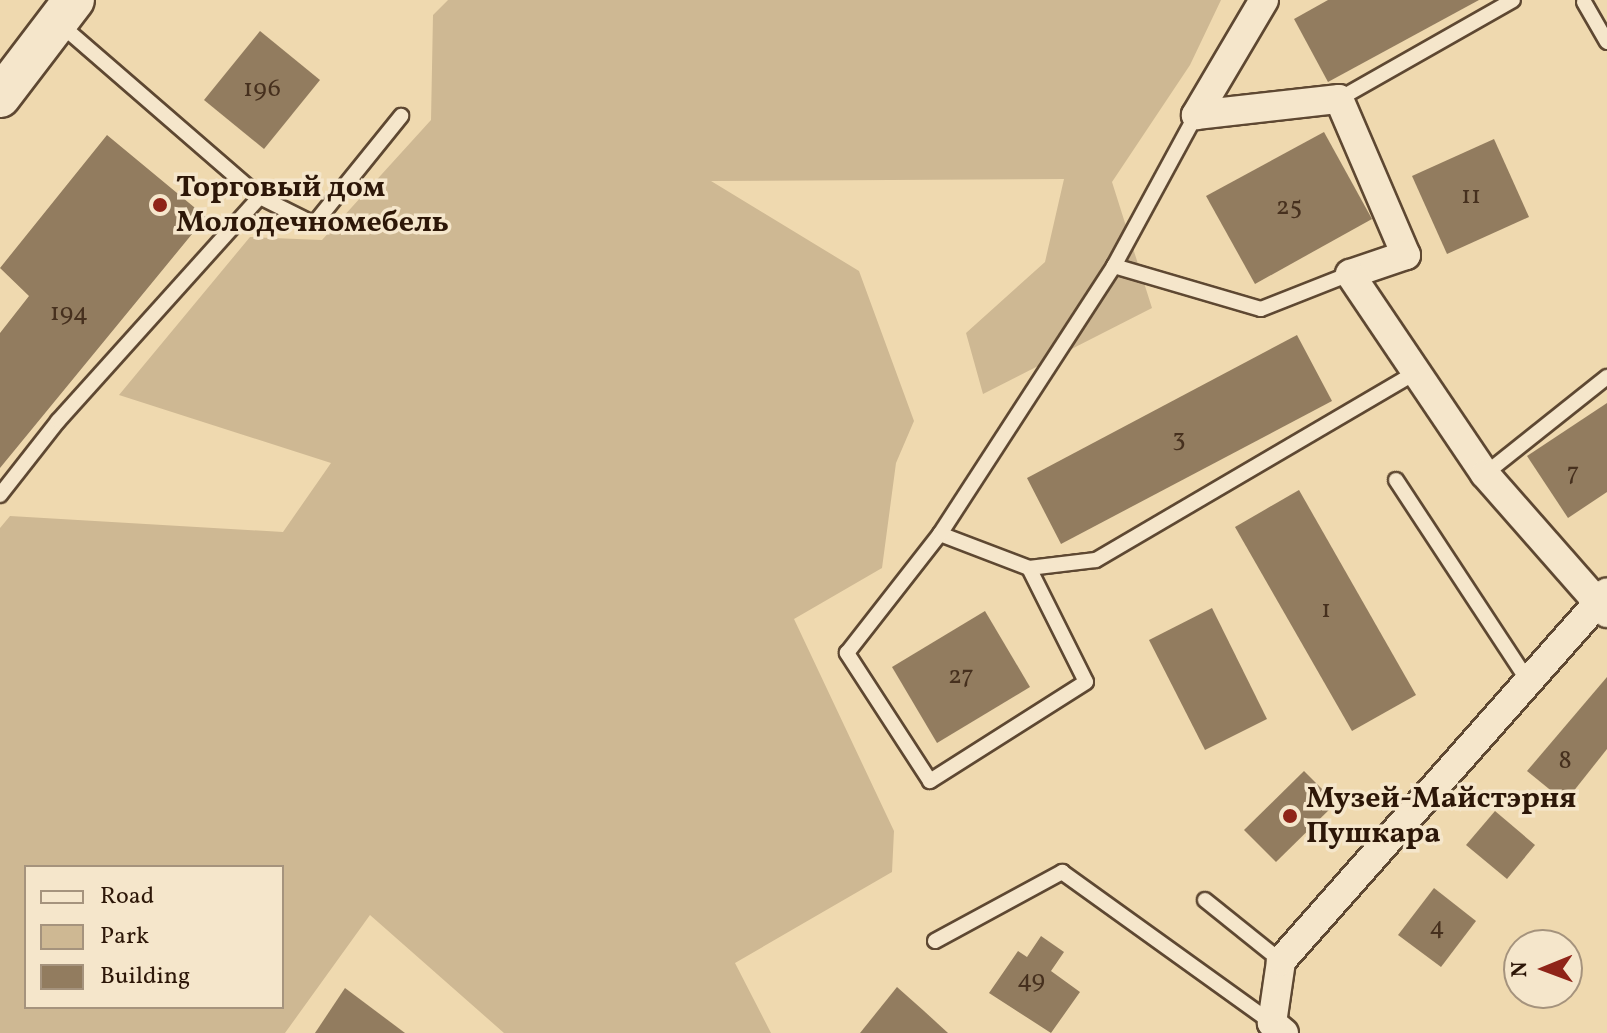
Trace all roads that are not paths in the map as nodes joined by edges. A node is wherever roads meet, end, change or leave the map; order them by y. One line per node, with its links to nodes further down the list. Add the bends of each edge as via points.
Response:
1 (1264, 0): 8 (street)
2 (1513, 0): 7 (lane)
3 (1584, 2): 5 (lane)
4 (66, 11): 6 (street); 10 (lane)
5 (1607, 42)
6 (0, 97)
7 (1339, 99): 8 (street); 12 (street, via 1406,255)
8 (1196, 115): 11 (lane)
9 (401, 116): 10 (lane, via 314,224)
10 (260, 197): 17 (lane, via 58,421)
11 (1114, 266): 12 (lane, via 1261,309); 18 (lane)
12 (1350, 274): 13 (street)
13 (1416, 372): 15 (street); 19 (lane, via 1096,560)
14 (1607, 377): 15 (lane)
15 (1485, 474): 20 (street)
16 (1396, 480): 21 (lane)
17 (0, 495)
18 (940, 534): 19 (lane); 19 (lane, via 847,653 930,781 1086,682)
19 (1029, 568)
20 (1603, 603): 21 (street)
21 (1528, 681): 24 (street)
22 (1205, 900): 24 (lane)
23 (935, 941): 25 (lane, via 1062,872)
24 (1281, 961): 25 (street)
25 (1278, 1028)

